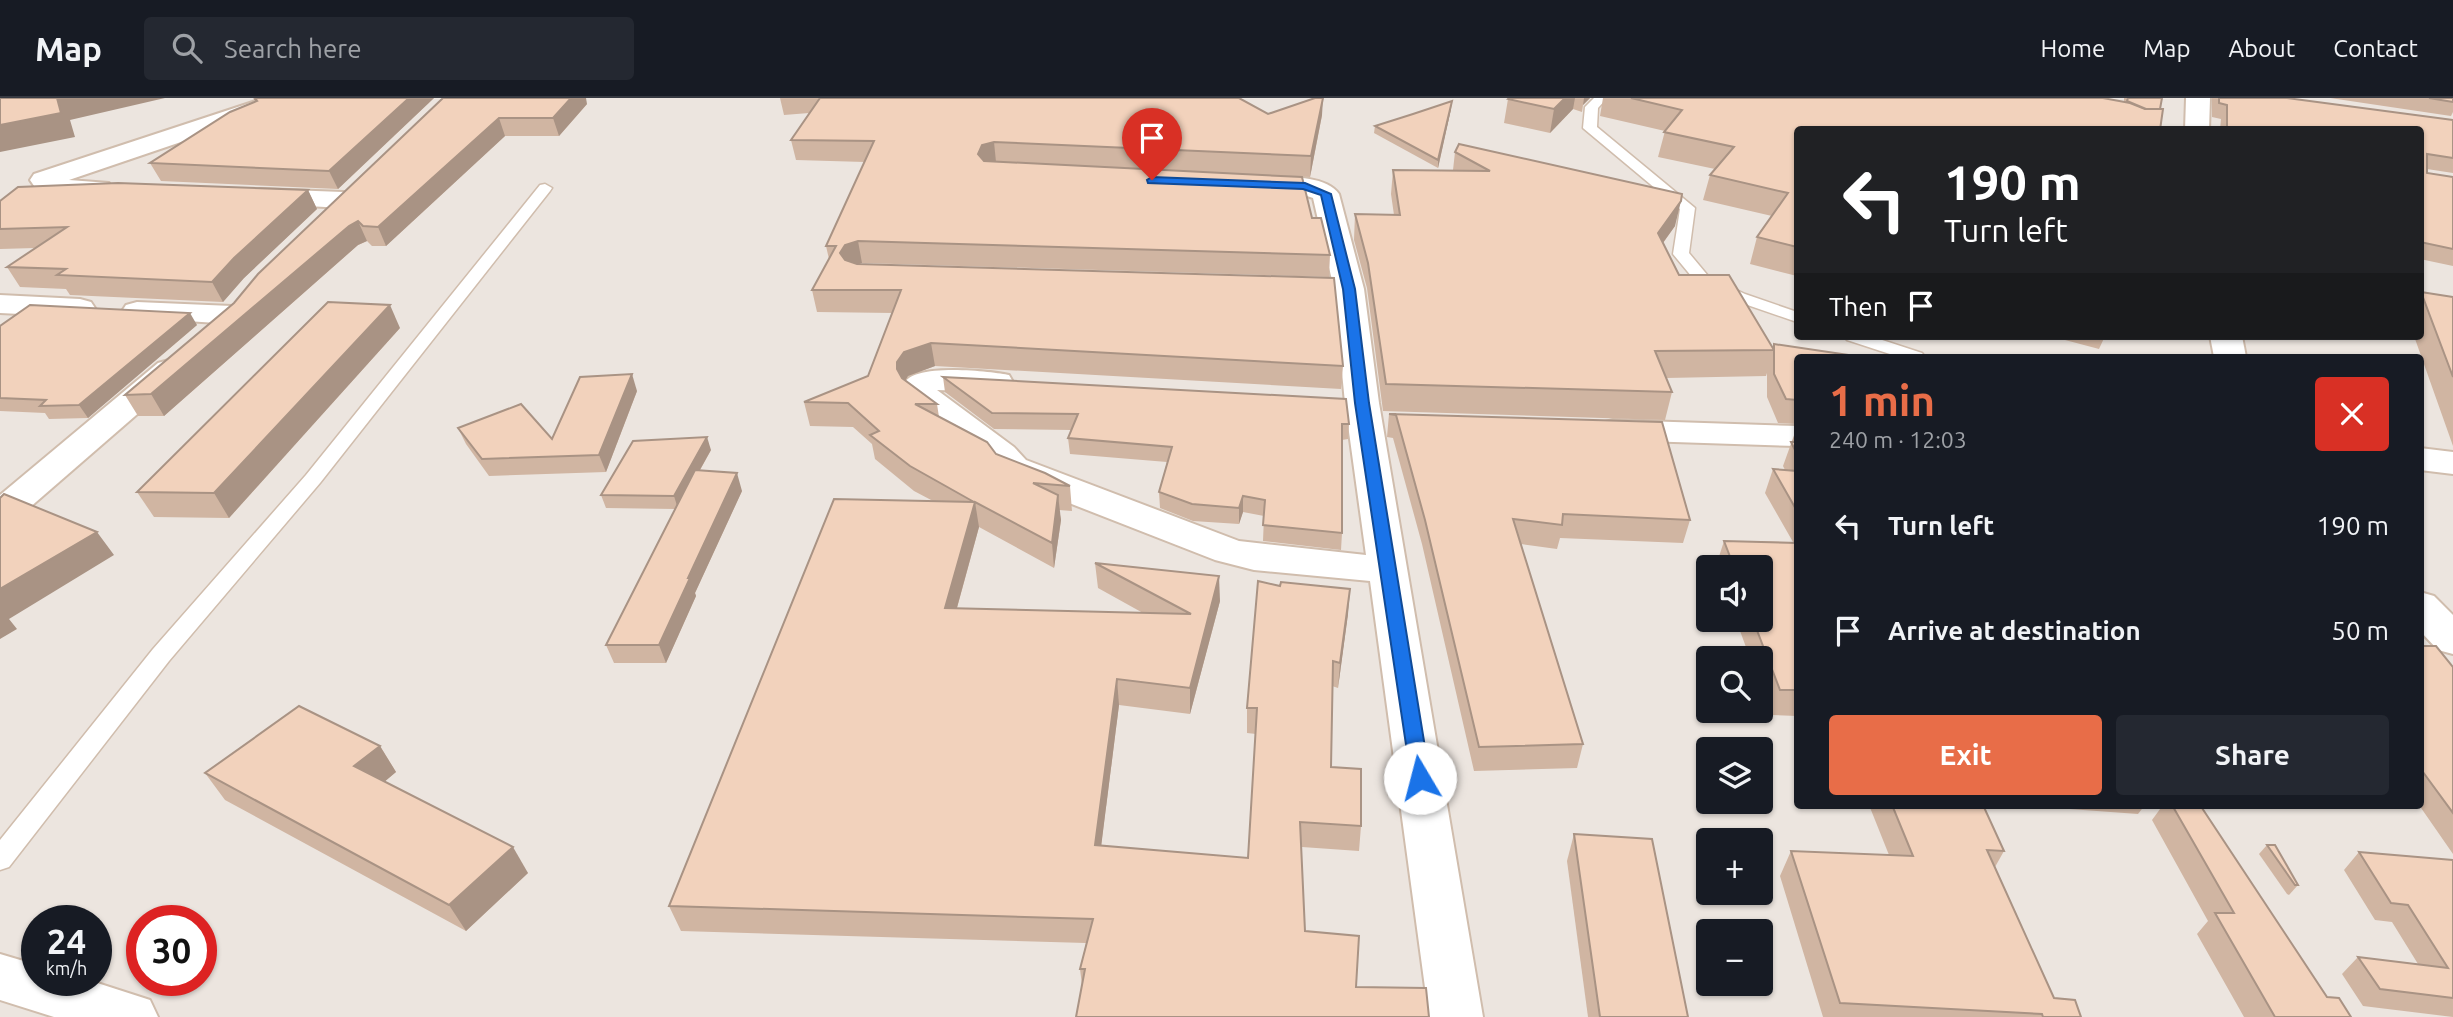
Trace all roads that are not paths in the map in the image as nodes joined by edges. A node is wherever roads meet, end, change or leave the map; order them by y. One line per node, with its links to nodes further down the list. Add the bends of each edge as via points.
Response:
1 (288, 98): 7 (street, via 43,180 48,187)
2 (1601, 98): 11 (lane, via 1592,107 1590,128 1688,208 1681,254 1703,280)
3 (2198, 98): 4 (street)
4 (2197, 126)
5 (1216, 183): 20 (street, via 1305,186 1326,194 1335,288 1363,413)
6 (545, 188): 23 (lane, via 313,479 161,655)
7 (128, 191)
8 (236, 195): 9 (street, via 353,191)
9 (314, 229)
10 (0, 304): 19 (street, via 240,305)
11 (1794, 316)
12 (1865, 340): 13 (lane)
13 (1907, 354)
14 (1031, 384): 20 (street, via 935,379 925,381 920,393 1002,454 1013,468 1229,551)
15 (1586, 429): 16 (street)
16 (1794, 436)
17 (2424, 459): 18 (street)
18 (2453, 463)
19 (0, 514)
20 (1390, 570): 26 (street)
21 (2424, 610): 22 (street)
22 (2453, 640)
23 (0, 859)
24 (0, 977): 25 (street)
25 (131, 1017)
26 (1456, 1017)

